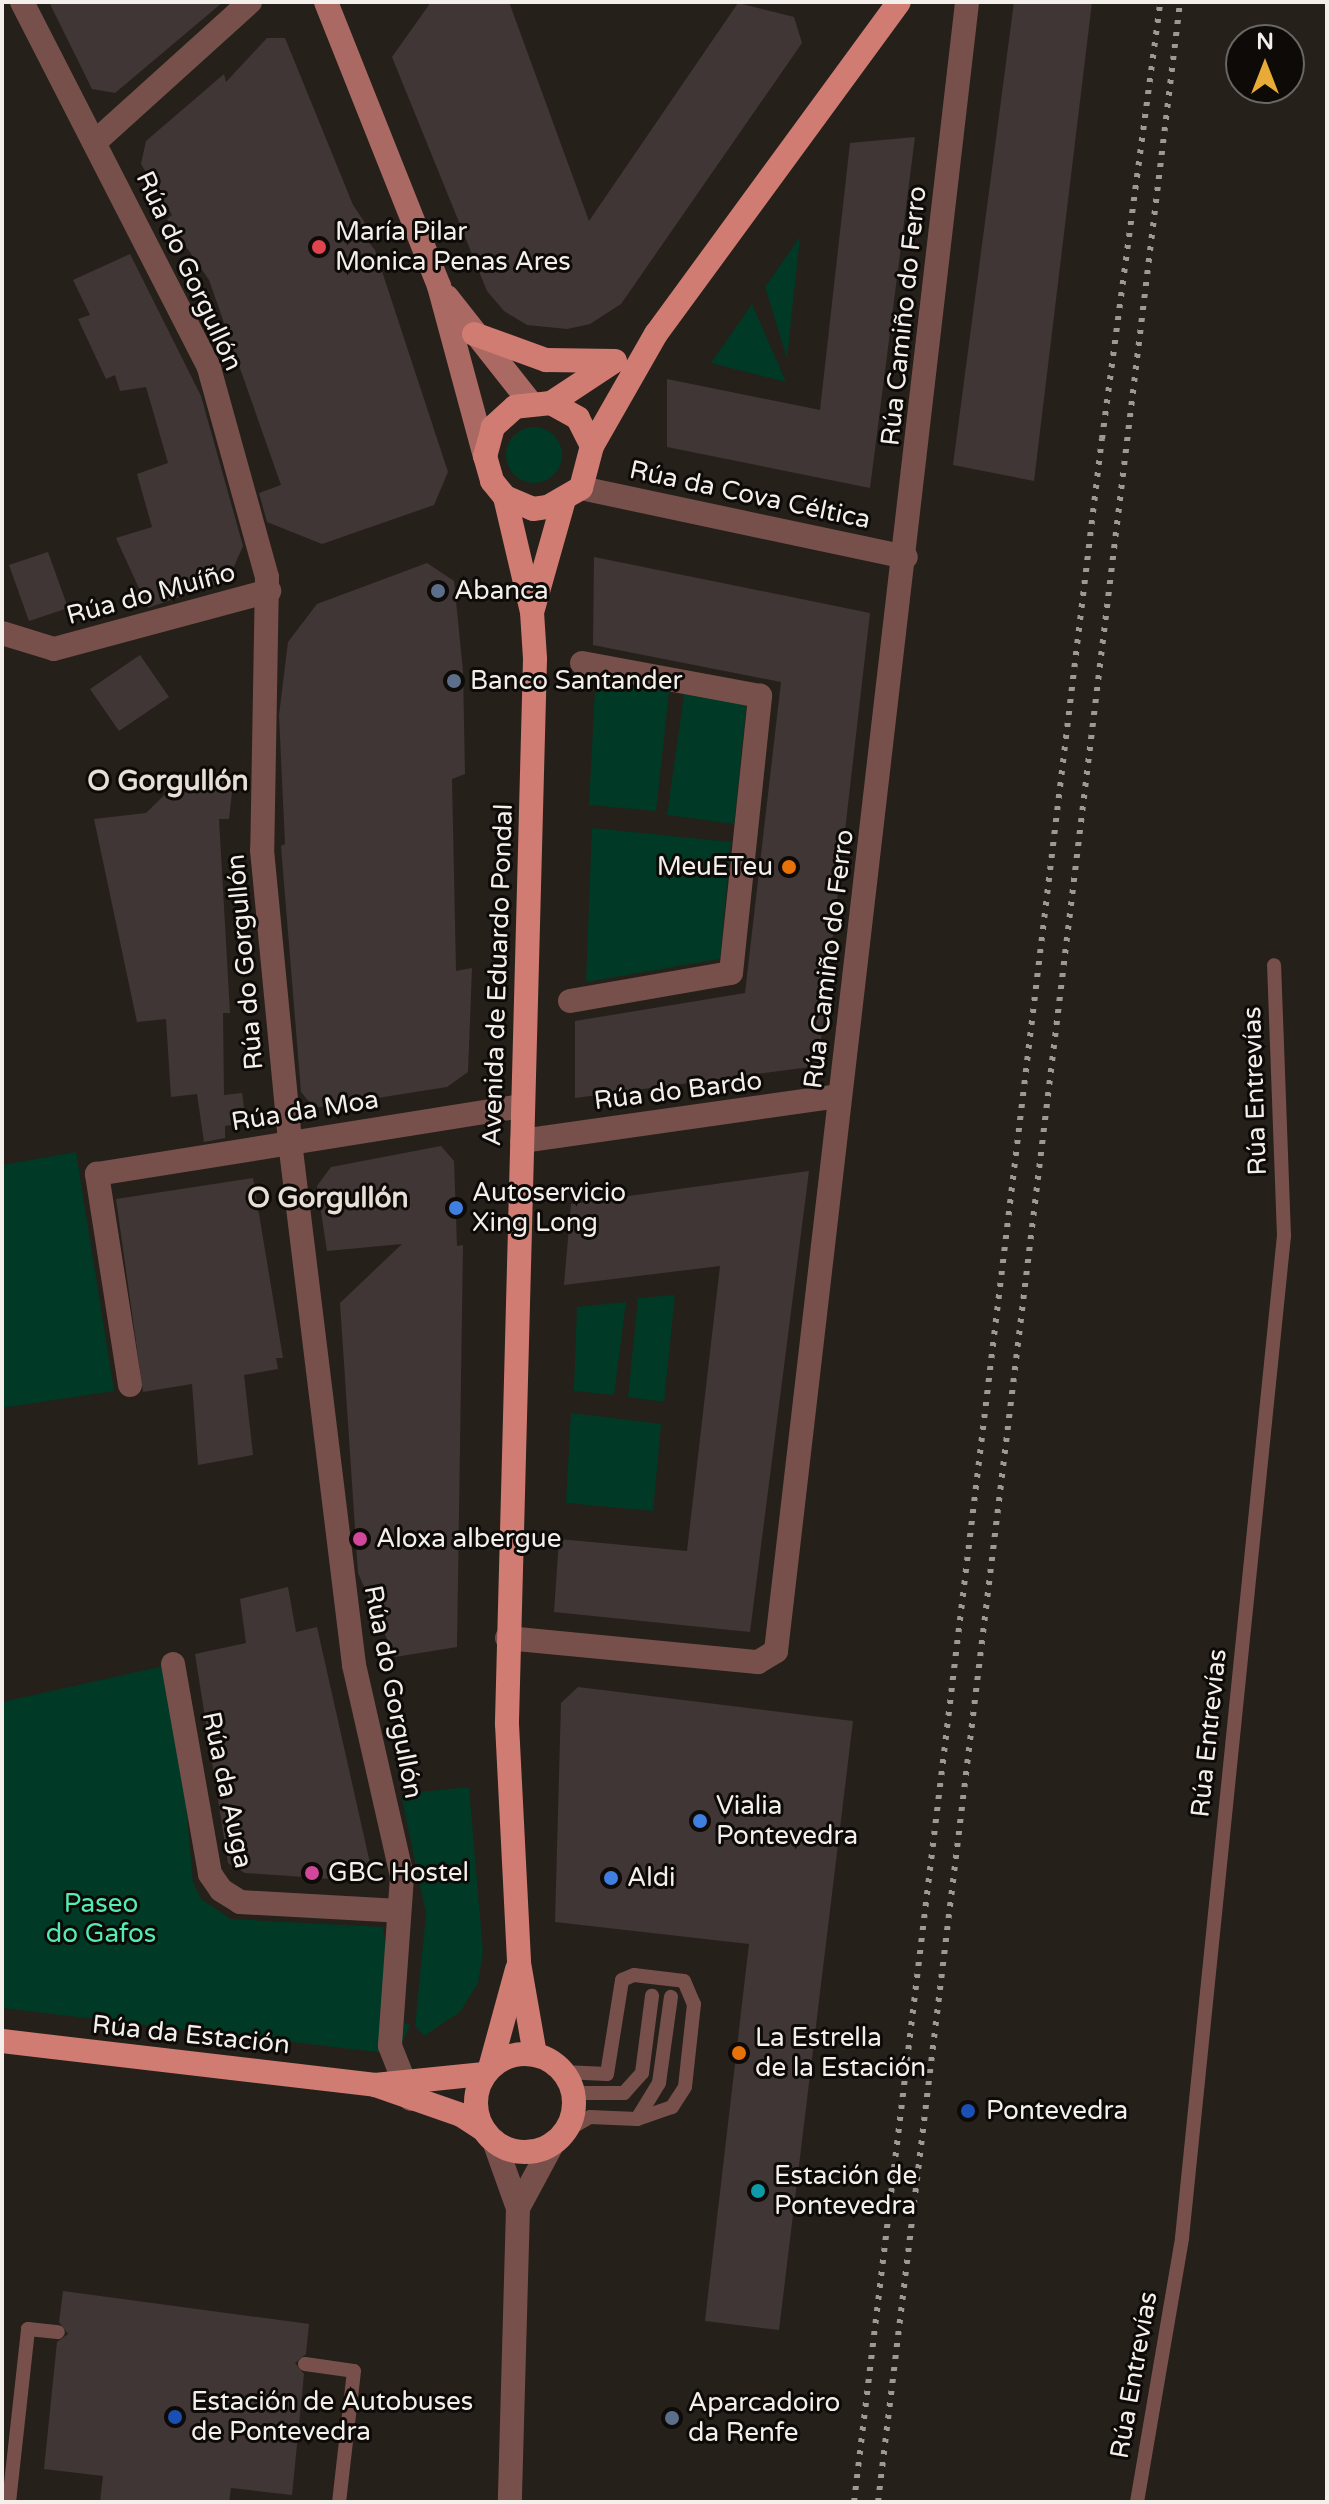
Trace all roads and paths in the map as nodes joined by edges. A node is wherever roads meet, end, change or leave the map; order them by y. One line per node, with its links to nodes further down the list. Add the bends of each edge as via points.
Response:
1 (22, 2): 6 (street, Rúa do Gorgullón)
2 (250, 2): 6 (street)
3 (326, 2): 7 (main road)
4 (967, 2): 16 (street, Rúa Camiño do Ferro)
5 (892, 3): 9 (main road)
6 (95, 142): 17 (street, Rúa do Gorgullón, via 209,368)
7 (439, 286): 8 (main road); 13 (main road)
8 (474, 334): 10 (main road, via 546,360); 11 (main road)
9 (656, 334): 10 (main road); 12 (main road)
10 (615, 361): 11 (main road)
11 (540, 402): 12 (main road, via 578,418); 13 (main road, via 515,407 493,427)
12 (592, 446): 14 (main road)
13 (485, 456): 15 (main road, via 492,481)
14 (572, 495): 15 (main road, via 533,509); 16 (street, Rúa da Cova Céltica); 18 (main road, Avenida de Eduardo Pondal)
15 (505, 497): 18 (main road, Avenida de Eduardo Pondal)
16 (906, 557): 23 (street, Rúa Camiño do Ferro)
17 (269, 591): 19 (street, Rúa do Muíño, via 54,649); 26 (street, Rúa do Gorgullón, via 262,850)
18 (532, 612): 24 (main road, Avenida de Eduardo Pondal)
19 (2, 633)
20 (582, 663): 22 (street, via 760,696 731,973)
21 (1274, 965): 48 (lane, Rúa Entrevías, via 1284,1236 1182,2238)
22 (570, 1001)
23 (840, 1096): 25 (street, Rúa do Bardo); 28 (street, Rúa Camiño do Ferro, via 776,1651 758,1662)
24 (523, 1106): 25 (main road, Avenida de Eduardo Pondal); 26 (street, Rúa da Moa)
25 (522, 1141): 28 (main road, Avenida de Eduardo Pondal)
26 (290, 1142): 27 (street, Rúa da Moa, via 97,1174); 30 (street, Rúa do Gorgullón, via 354,1665 402,1877)
27 (130, 1385)
28 (507, 1638): 31 (main road, Avenida de Eduardo Pondal)
29 (173, 1664): 30 (street, Rúa da Auga, via 210,1874 221,1890 240,1902)
30 (399, 1911): 38 (street, Rúa do Gorgullón, via 390,2046)
31 (519, 1963): 35 (main road, Avenida de Eduardo Pondal); 36 (main road, Avenida de Eduardo Pondal)
32 (652, 1996): 37 (lane, via 642,2073 624,2093)
33 (671, 1997): 39 (lane, via 659,2083)
34 (2, 2041): 38 (main road, Rúa da Estación)
35 (535, 2055): 36 (main road, via 511,2056); 37 (main road)
36 (487, 2071): 38 (main road, Rúa da Estación); 40 (main road, via 476,2098)
37 (568, 2083): 39 (lane, via 607,2074 622,1980 634,1975 684,1981 694,2004 685,2087 672,2107); 41 (main road, via 571,2120)
38 (406, 2090): 40 (main road, Rúa da Estación, via 461,2115)
39 (637, 2119): 41 (lane, via 590,2117)
40 (489, 2136): 41 (main road, via 523,2151); 42 (street)
41 (558, 2137): 42 (street)
42 (518, 2208): 47 (street)
43 (58, 2332): 45 (lane, via 28,2329)
44 (305, 2364): 46 (lane, via 354,2371)
45 (9, 2502)
46 (339, 2502)
47 (510, 2502)
48 (1137, 2502)

